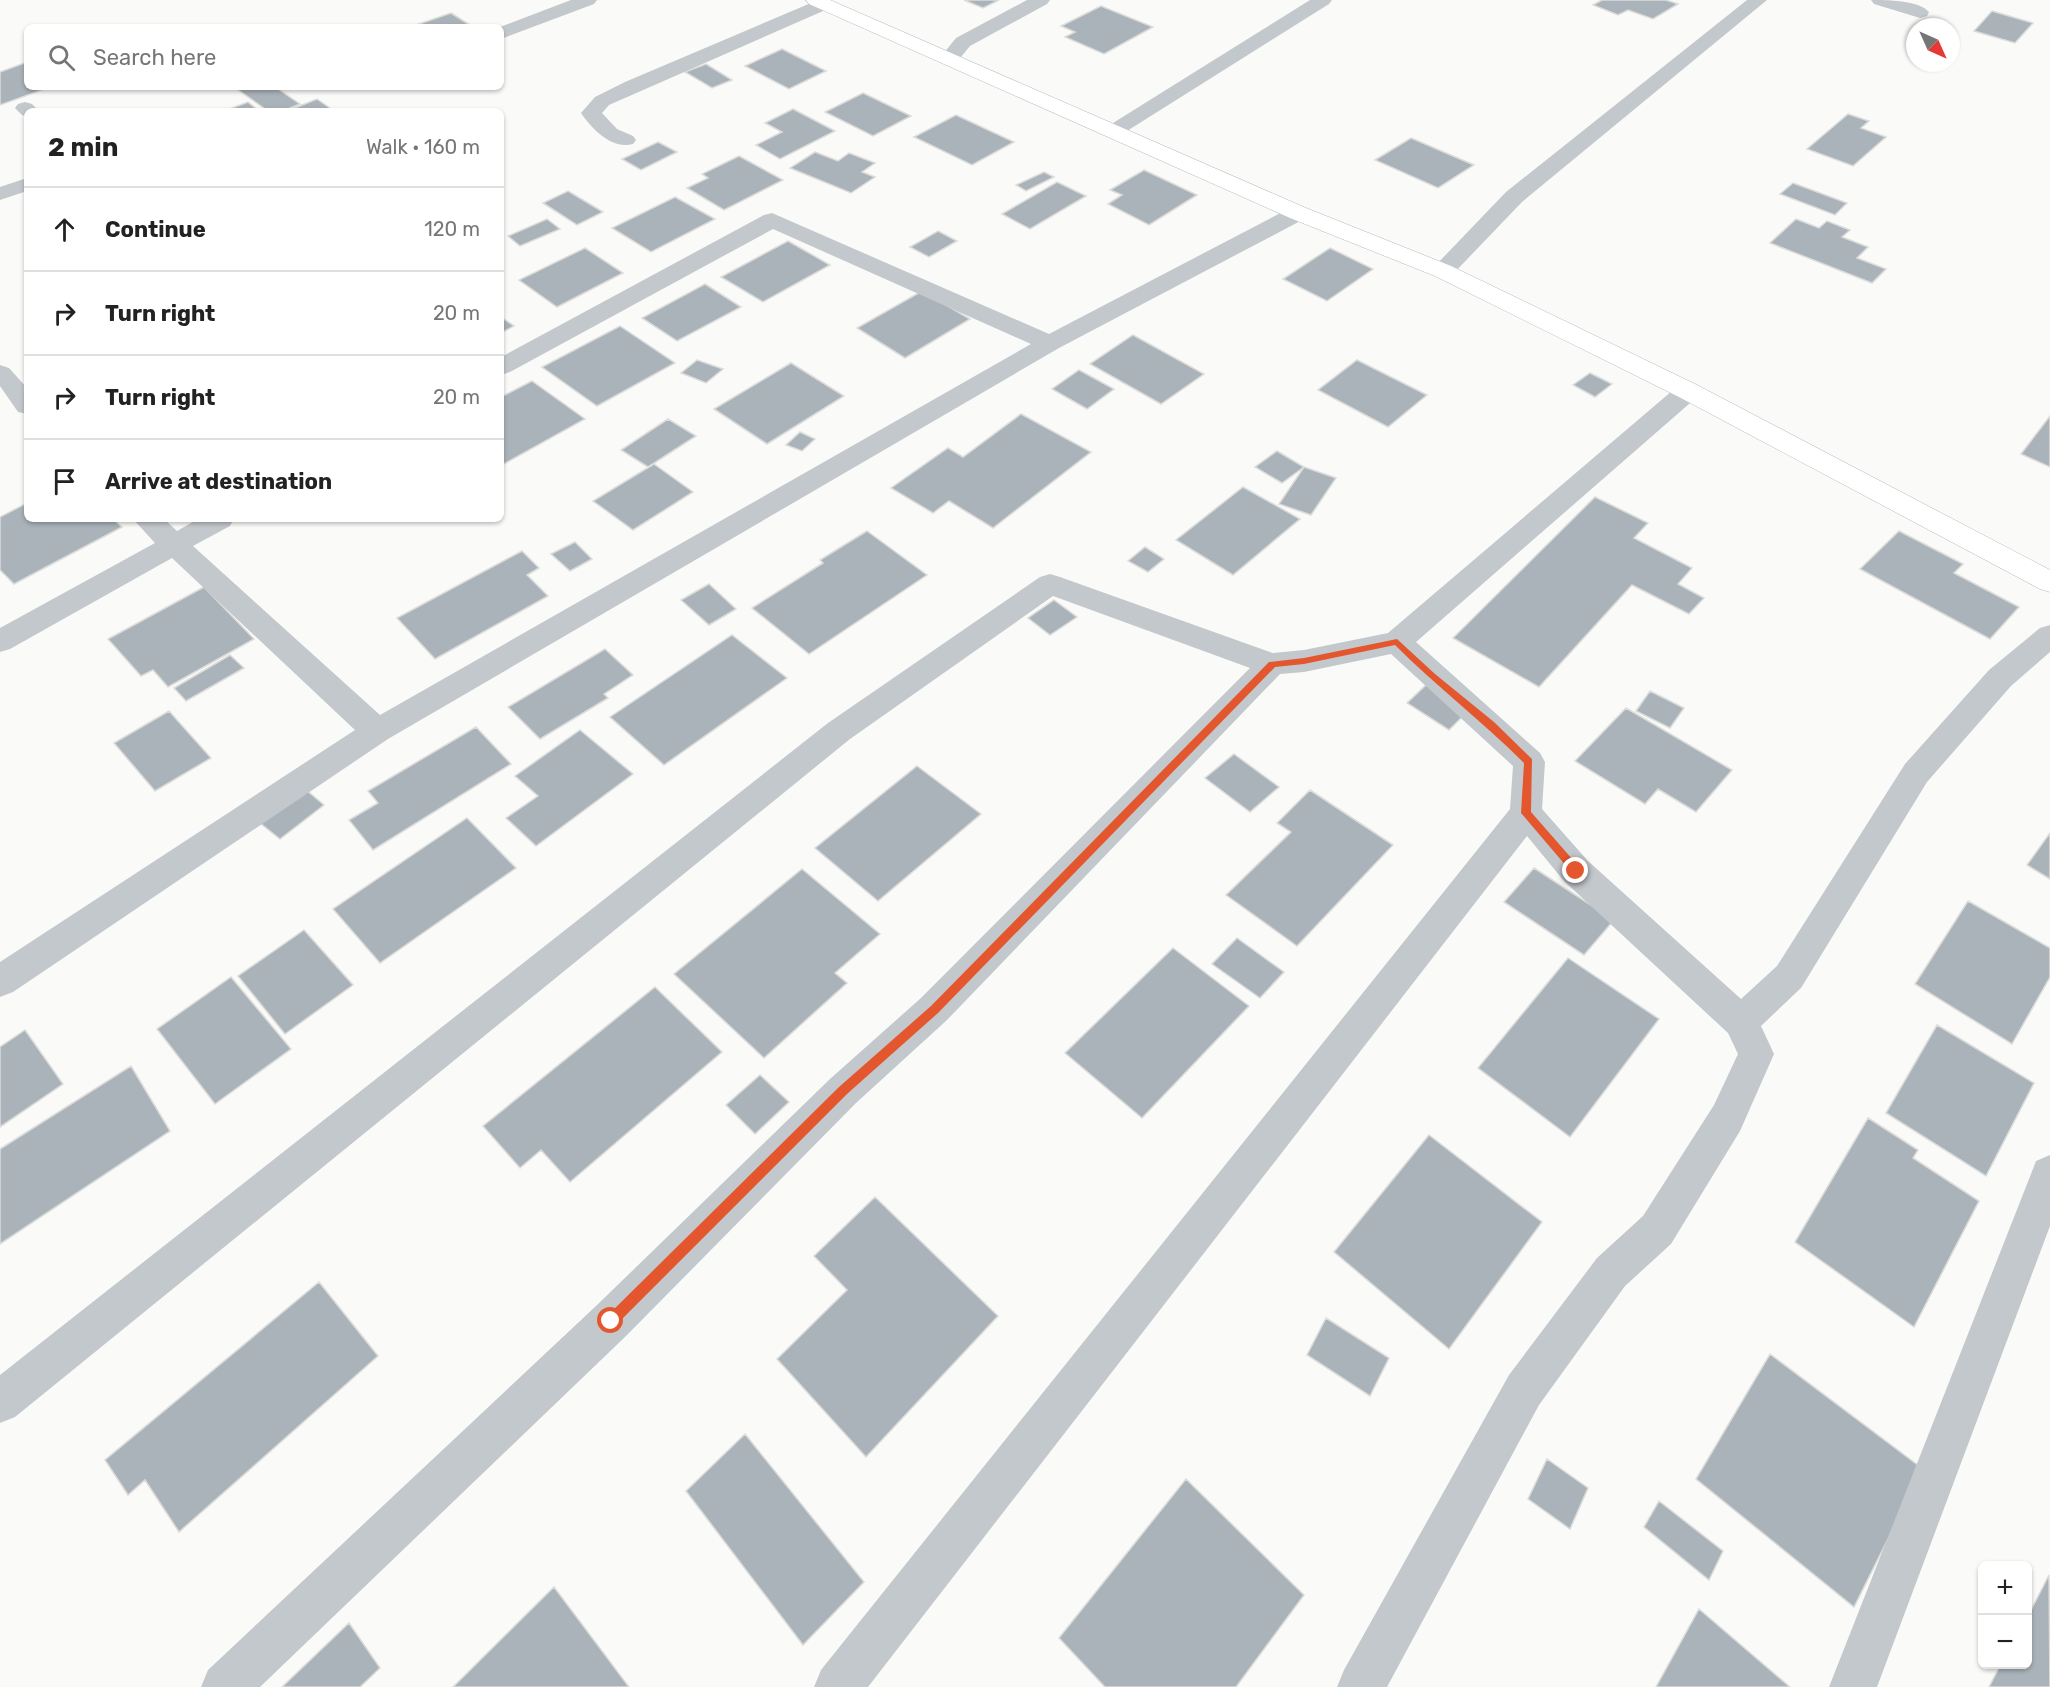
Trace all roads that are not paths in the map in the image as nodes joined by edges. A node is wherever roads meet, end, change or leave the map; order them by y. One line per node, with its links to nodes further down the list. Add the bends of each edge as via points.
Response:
1 (588, 0): 8 (street)
2 (1041, 0): 9 (street, via 963,42)
3 (1323, 0): 10 (street)
4 (1758, 0): 15 (street, via 1514,197)
5 (1880, 0): 7 (street)
6 (820, 2): 9 (street); 11 (street, via 602,101 591,113 610,133)
7 (1920, 12)
8 (504, 32)
9 (949, 59): 10 (street)
10 (1112, 132): 14 (street)
11 (626, 140)
12 (24, 185): 13 (street)
13 (0, 194)
14 (1298, 213): 15 (street); 16 (street)
15 (1443, 271): 19 (street)
16 (1050, 344): 17 (street, via 772,220); 29 (street)
17 (504, 365)
18 (0, 373): 20 (street, via 10,382)
19 (1688, 391): 24 (street); 27 (street)
20 (15, 400)
21 (150, 522): 23 (street)
22 (214, 522): 23 (street)
23 (174, 544): 26 (street); 29 (street)
24 (2050, 582)
25 (2050, 636): 32 (street, via 2000,678 1916,773 1789,976)
26 (0, 641)
27 (1397, 642): 28 (street); 30 (street, via 1529,762)
28 (1272, 664): 34 (street, via 1050,584 839,731); 35 (street, via 934,1009 843,1091 611,1321)
29 (377, 731): 31 (street)
30 (1526, 813): 32 (street, via 1576,871); 36 (street)
31 (0, 981)
32 (1741, 1022): 37 (street, via 1756,1054 1727,1118 1657,1230 1611,1272 1524,1390)
33 (2050, 1174): 38 (street)
34 (0, 1402)
35 (225, 1687)
36 (838, 1687)
37 (1361, 1687)
38 (1853, 1687)

